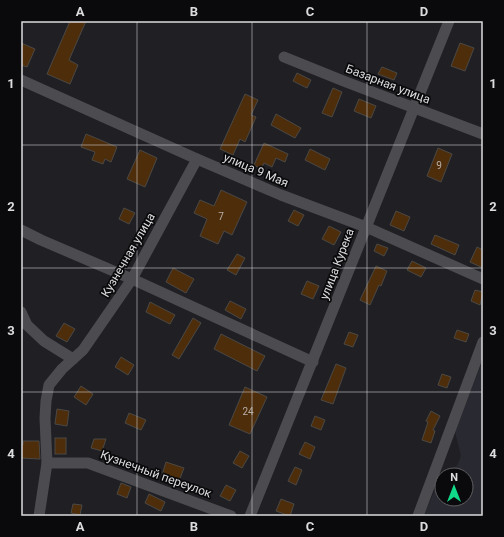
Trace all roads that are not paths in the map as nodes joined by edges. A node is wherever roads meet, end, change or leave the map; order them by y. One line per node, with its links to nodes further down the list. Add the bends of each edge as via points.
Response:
1 (448, 21): 4 (street, улица Курека)
2 (284, 56): 4 (street, Базарная улица)
3 (21, 80): 6 (street, улица 9 Мая)
4 (414, 108): 5 (street, Базарная улица); 7 (street, улица Курека)
5 (483, 134)
6 (197, 159): 7 (street, улица 9 Мая, via 281,195); 9 (street, Кузнечная улица)
7 (366, 227): 10 (street, улица 9 Мая); 14 (street, улица Курека)
8 (21, 230): 9 (street)
9 (132, 279): 13 (street, Кузнечная улица, via 84,350); 14 (street)
10 (483, 279)
11 (21, 312): 13 (street, via 27,325 44,341)
12 (483, 342): 19 (street)
13 (73, 359): 15 (street, Кузнечная улица, via 49,385 45,418)
14 (313, 362): 18 (street, улица Курека)
15 (47, 463): 16 (street, Кузнечная улица); 17 (street, Кузнечный переулок, via 88,463)
16 (39, 516)
17 (231, 516)
18 (250, 516)
19 (418, 516)

